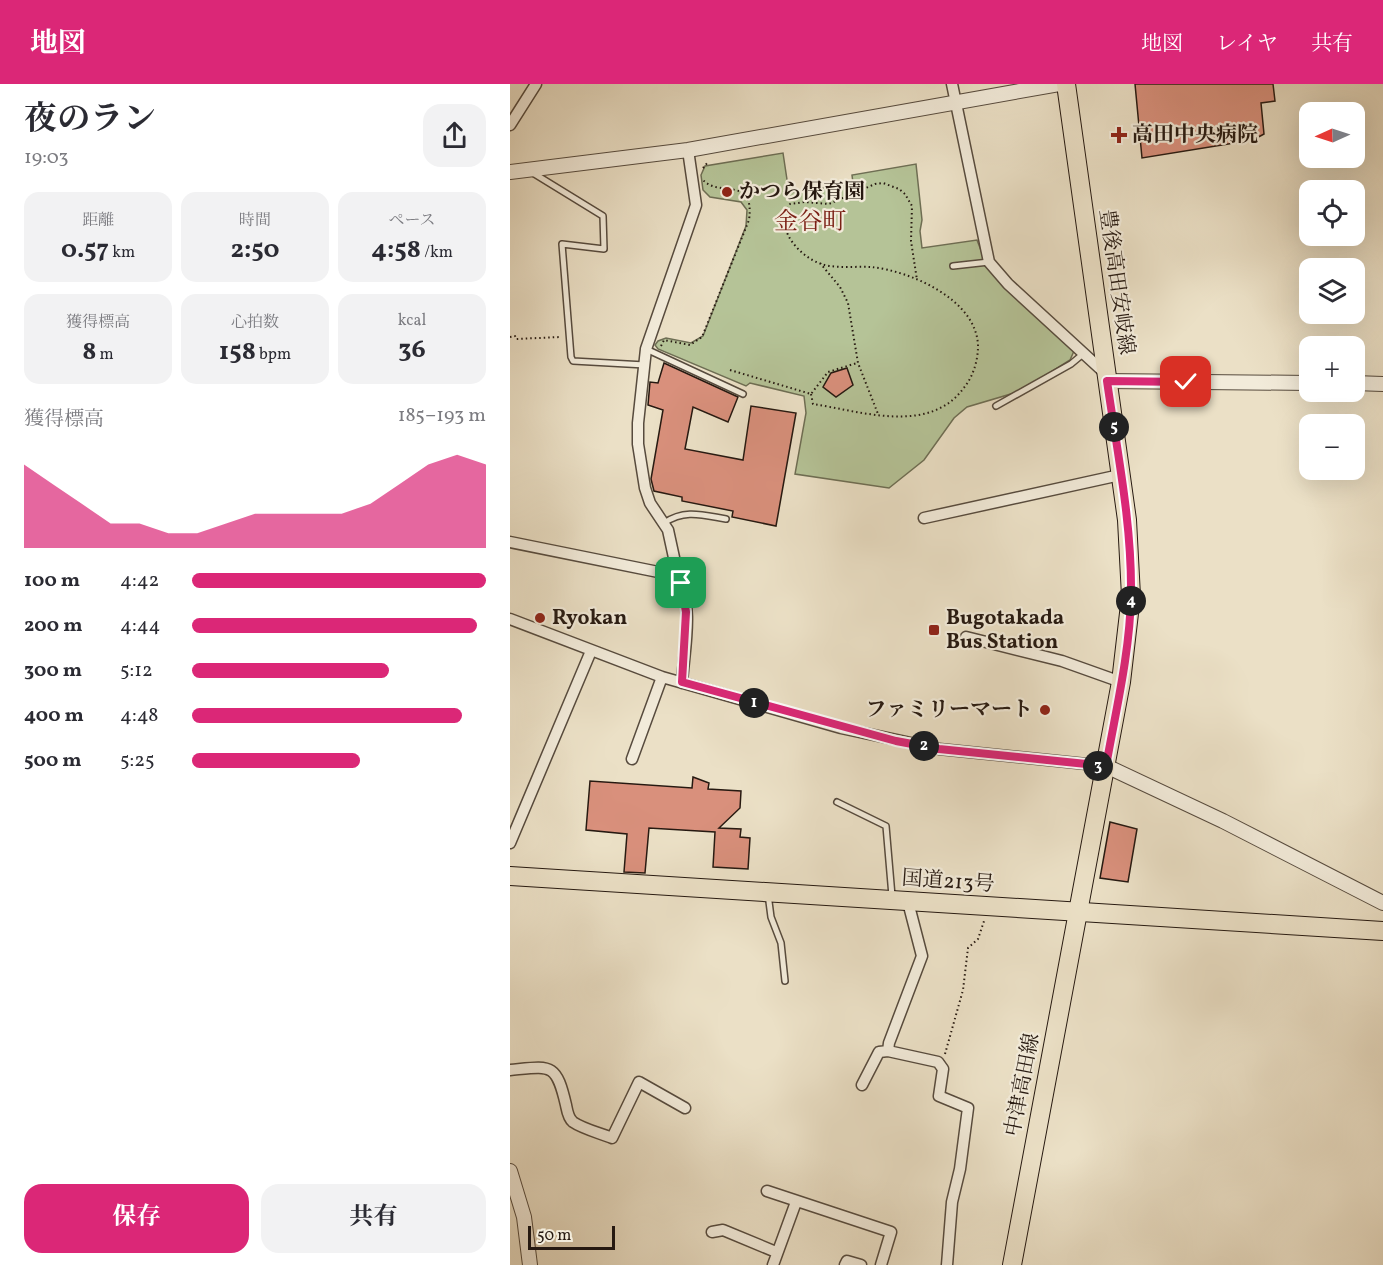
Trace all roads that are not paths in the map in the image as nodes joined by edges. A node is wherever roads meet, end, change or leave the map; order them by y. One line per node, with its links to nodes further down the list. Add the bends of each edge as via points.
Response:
1 (536, 84): 6 (street)
2 (952, 84): 5 (street)
3 (1059, 84): 5 (street)
4 (1066, 84): 15 (main road, 豊後高田安岐線)
5 (956, 104): 7 (street); 10 (street)
6 (510, 126)
7 (688, 150): 8 (street); 12 (street, via 696,205)
8 (528, 170): 9 (street); 14 (lane, via 603,216 604,249 562,244 573,361)
9 (510, 172)
10 (989, 262): 11 (lane); 13 (street)
11 (953, 266)
12 (646, 349): 14 (street); 19 (lane)
13 (1083, 354): 15 (street); 20 (lane)
14 (645, 366): 24 (street, via 638,423 639,453 650,503)
15 (1107, 378): 16 (street); 21 (main road, 豊後高田安岐線)
16 (1299, 383)
17 (1365, 383): 18 (street)
18 (1383, 384)
19 (743, 394)
20 (996, 406)
21 (1120, 475): 22 (street); 32 (main road, 豊後高田安岐線, via 1131,596)
22 (924, 518)
23 (726, 519): 24 (lane, via 689,513)
24 (664, 523): 26 (street)
25 (510, 542): 26 (street)
26 (678, 576): 31 (street, via 684,589 686,612)
27 (510, 619): 29 (street)
28 (966, 637): 32 (street, via 1062,661)
29 (591, 651): 30 (street); 36 (street)
30 (662, 676): 31 (street); 33 (street)
31 (682, 682): 34 (street, via 896,741)
32 (1121, 682): 34 (main road, 豊後高田安岐線)
33 (632, 759)
34 (1106, 766): 40 (street); 41 (main road, 豊後高田安岐線)
35 (837, 802): 39 (lane, via 886,826 889,879)
36 (510, 843)
37 (510, 876): 38 (main road, 国道213号)
38 (768, 893): 39 (main road, 国道213号); 43 (lane, via 771,917 781,943)
39 (901, 901): 41 (main road, 国道213号); 44 (street, via 922,956)
40 (1383, 903)
41 (1078, 913): 42 (main road, 国道213号); 59 (main road, 中津高田線)
42 (1383, 931)
43 (785, 981)
44 (888, 1051): 46 (street, via 879,1052); 58 (street, via 938,1062 942,1066 939,1096 968,1108 970,1113 952,1202)
45 (510, 1070): 47 (street, via 552,1070 560,1079 568,1116 573,1122 612,1138 639,1082)
46 (862, 1085)
47 (685, 1108)
48 (511, 1174): 53 (street, via 524,1217)
49 (766, 1191): 50 (street)
50 (796, 1202): 52 (street); 57 (street, via 891,1232)
51 (712, 1232): 52 (street, via 723,1230)
52 (776, 1252): 54 (street)
53 (530, 1265)
54 (773, 1265)
55 (845, 1265): 56 (street, via 847,1261)
56 (861, 1265)
57 (881, 1265)
58 (947, 1265)
59 (1012, 1265)

